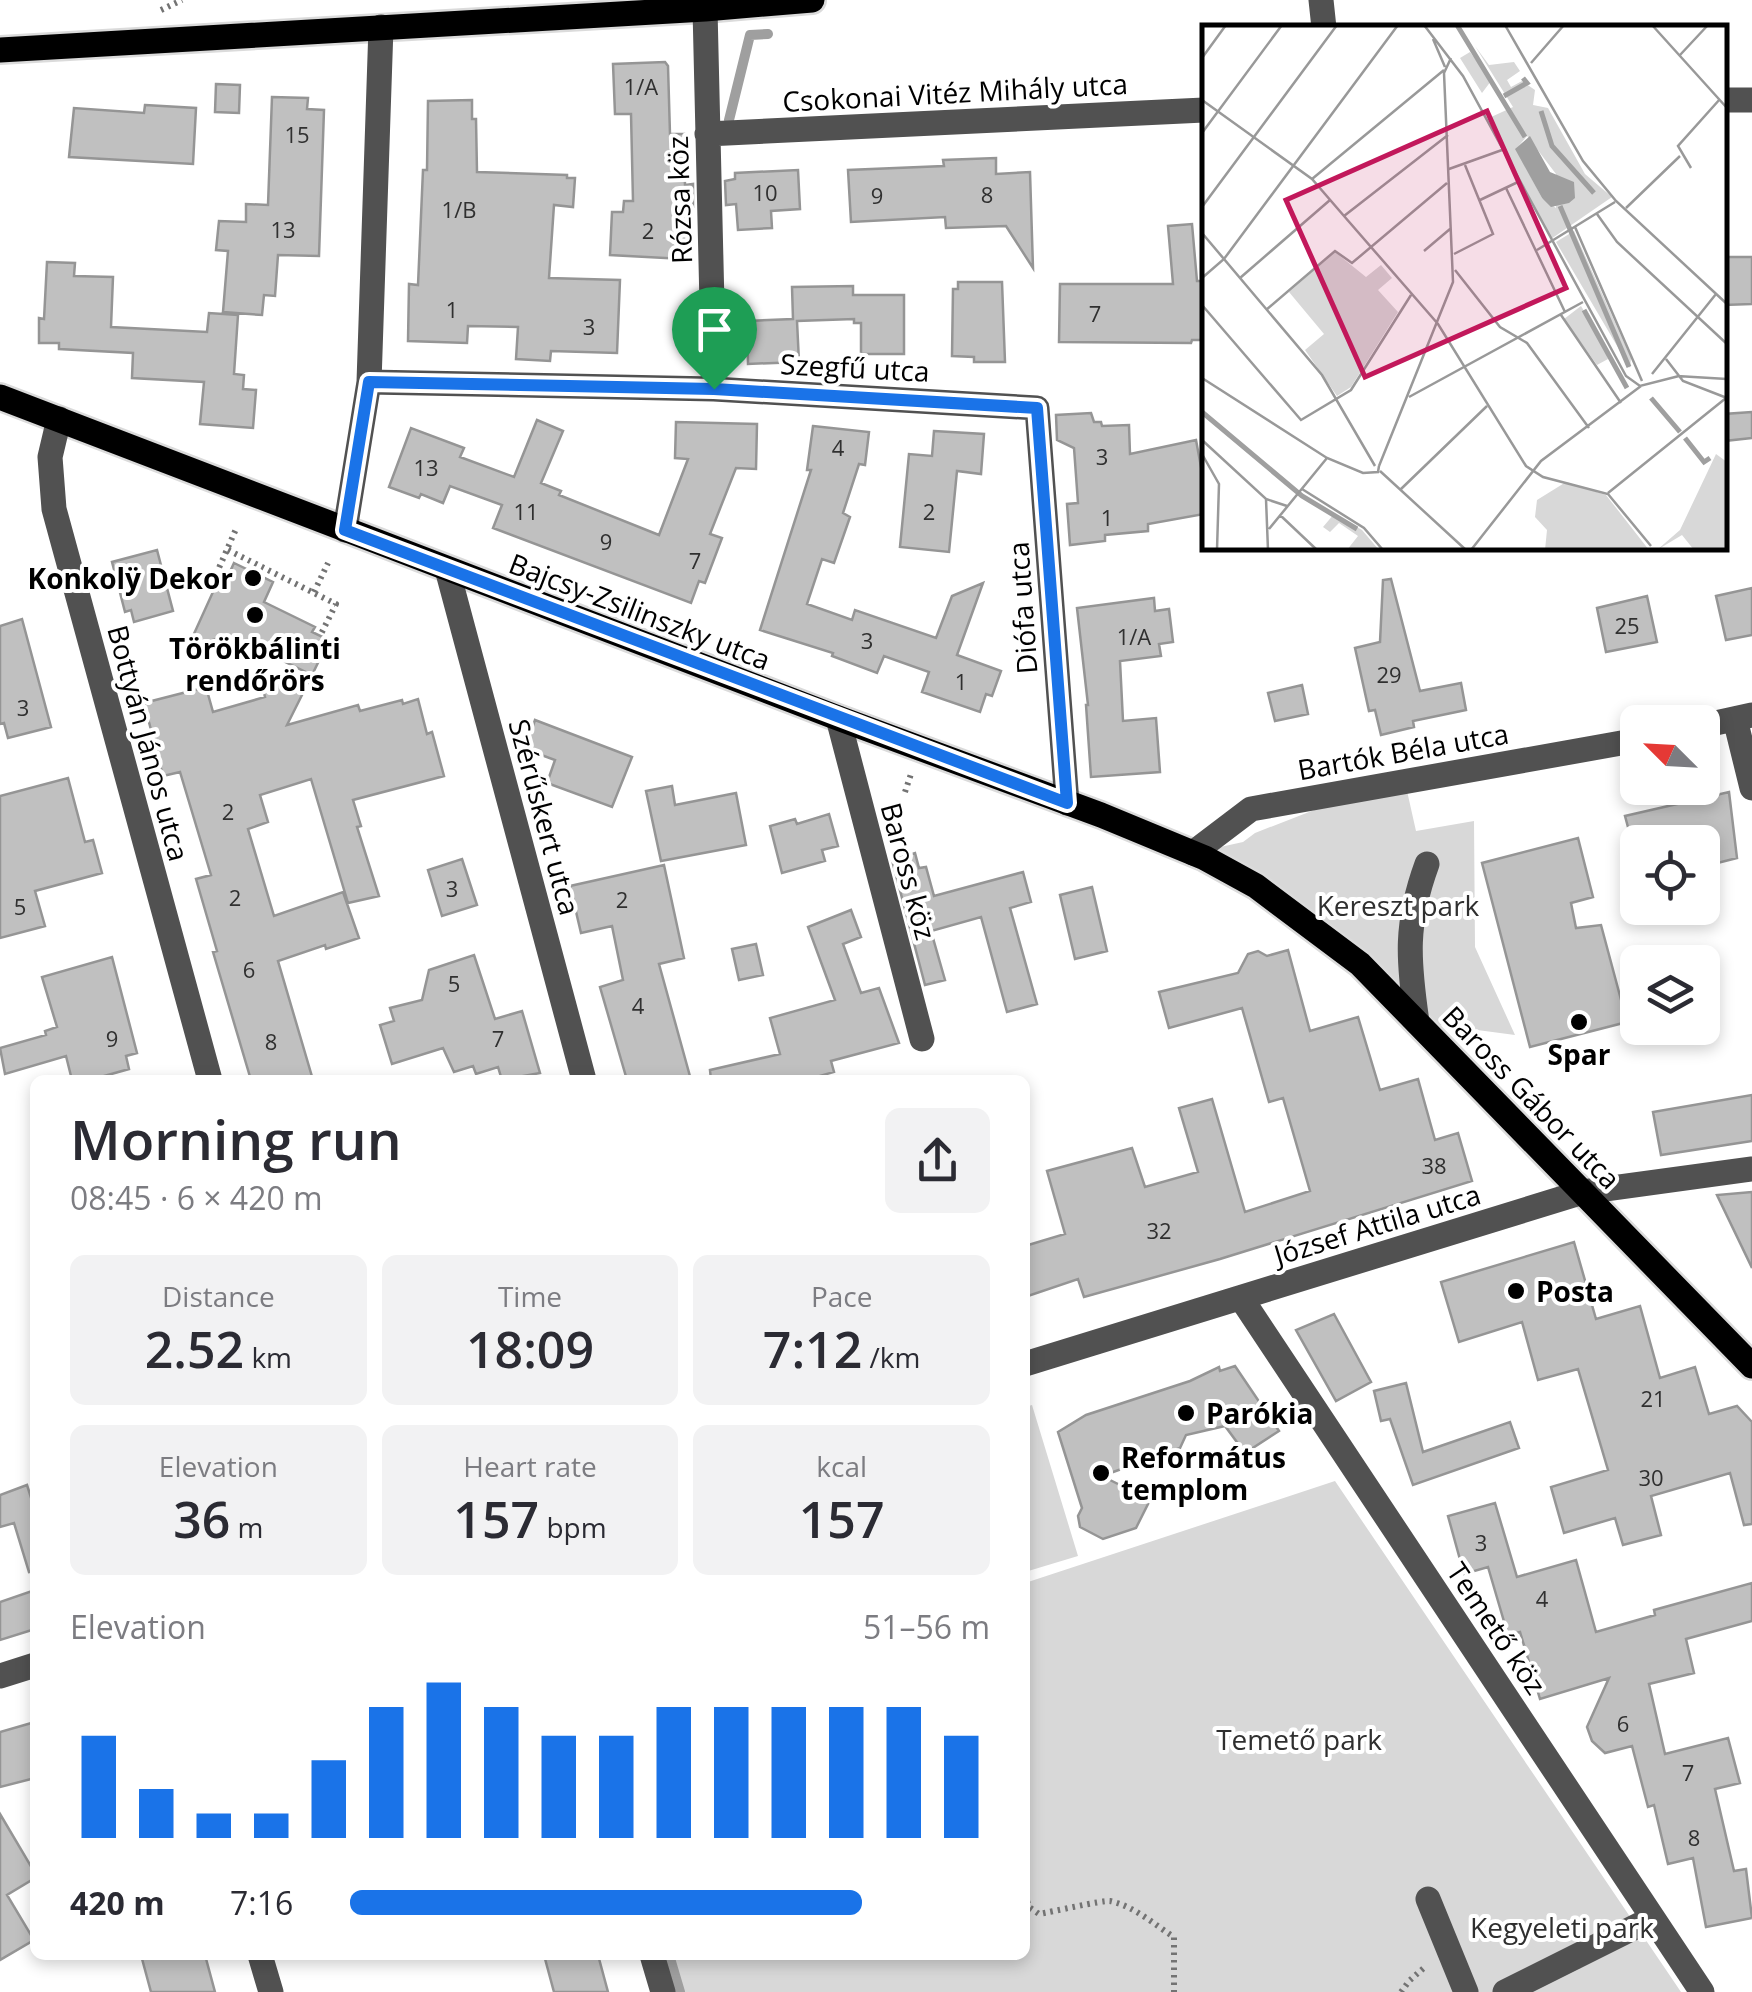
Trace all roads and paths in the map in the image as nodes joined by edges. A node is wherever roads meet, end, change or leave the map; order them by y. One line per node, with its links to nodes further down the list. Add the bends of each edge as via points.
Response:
1 (182, 0): 5 (path)
2 (812, 0): 4 (main road)
3 (1321, 0): 6 (street)
4 (705, 9): 7 (main road); 10 (street, Rózsa köz)
5 (160, 11)
6 (1324, 25)
7 (380, 27): 8 (main road); 11 (street)
8 (0, 50)
9 (1202, 110): 10 (street, Csokonai Vitéz Mihály utca)
10 (708, 134): 12 (street, Rózsa köz)
11 (369, 382): 12 (street, Szegfű utca); 17 (street)
12 (714, 389): 14 (street, Szegfű utca)
13 (0, 397): 15 (main road, Bajcsy-Zsilinszky utca)
14 (1037, 408): 30 (street, Diófa utca)
15 (59, 420): 17 (main road, Bajcsy-Zsilinszky utca); 36 (street, Bottyán János utca, via 50,457 54,508)
16 (236, 529): 18 (path)
17 (345, 530): 20 (main road, Bajcsy-Zsilinszky utca)
18 (228, 550): 21 (path); 22 (path)
19 (328, 563): 22 (path)
20 (446, 569): 25 (main road, Bajcsy-Zsilinszky utca); 37 (street, Szérűskert utca)
21 (218, 579)
22 (314, 592): 23 (path, via 336,604)
23 (320, 636)
24 (1743, 717): 28 (street)
25 (838, 718): 30 (main road, Bajcsy-Zsilinszky utca); 35 (street, Baross köz)
26 (1620, 743): 31 (street, Bartók Béla utca, via 1251,808)
27 (913, 768): 29 (path)
28 (1752, 788)
29 (905, 792)
30 (1067, 803): 31 (main road, Bajcsy-Zsilinszky utca)
31 (1193, 854): 33 (main road, Bajcsy-Zsilinszky utca)
32 (1427, 864): 34 (street, via 1415,896 1408,954)
33 (1256, 886): 34 (main road, Baross Gábor utca, via 1360,964)
34 (1417, 1022): 39 (main road, Baross Gábor utca)
35 (922, 1039)
36 (209, 1075)
37 (583, 1075)
38 (1752, 1169): 39 (street, József Attila utca)
39 (1582, 1192): 40 (street, József Attila utca); 42 (main road, Baross Gábor utca)
40 (1241, 1298): 41 (street, József Attila utca); 47 (street, Temető köz)
41 (1030, 1362)
42 (1752, 1366)
43 (30, 1667): 44 (street)
44 (0, 1676)
45 (1428, 1899): 53 (street)
46 (1030, 1909): 52 (path, via 1038,1914 1106,1900 1132,1910 1174,1937)
47 (1653, 1918): 54 (street); 55 (street, Temető köz)
48 (261, 1960): 50 (street)
49 (653, 1960): 51 (street)
50 (271, 1992)
51 (663, 1992)
52 (1174, 1992)
53 (1466, 1992)
54 (1505, 1992)
55 (1702, 1992)

